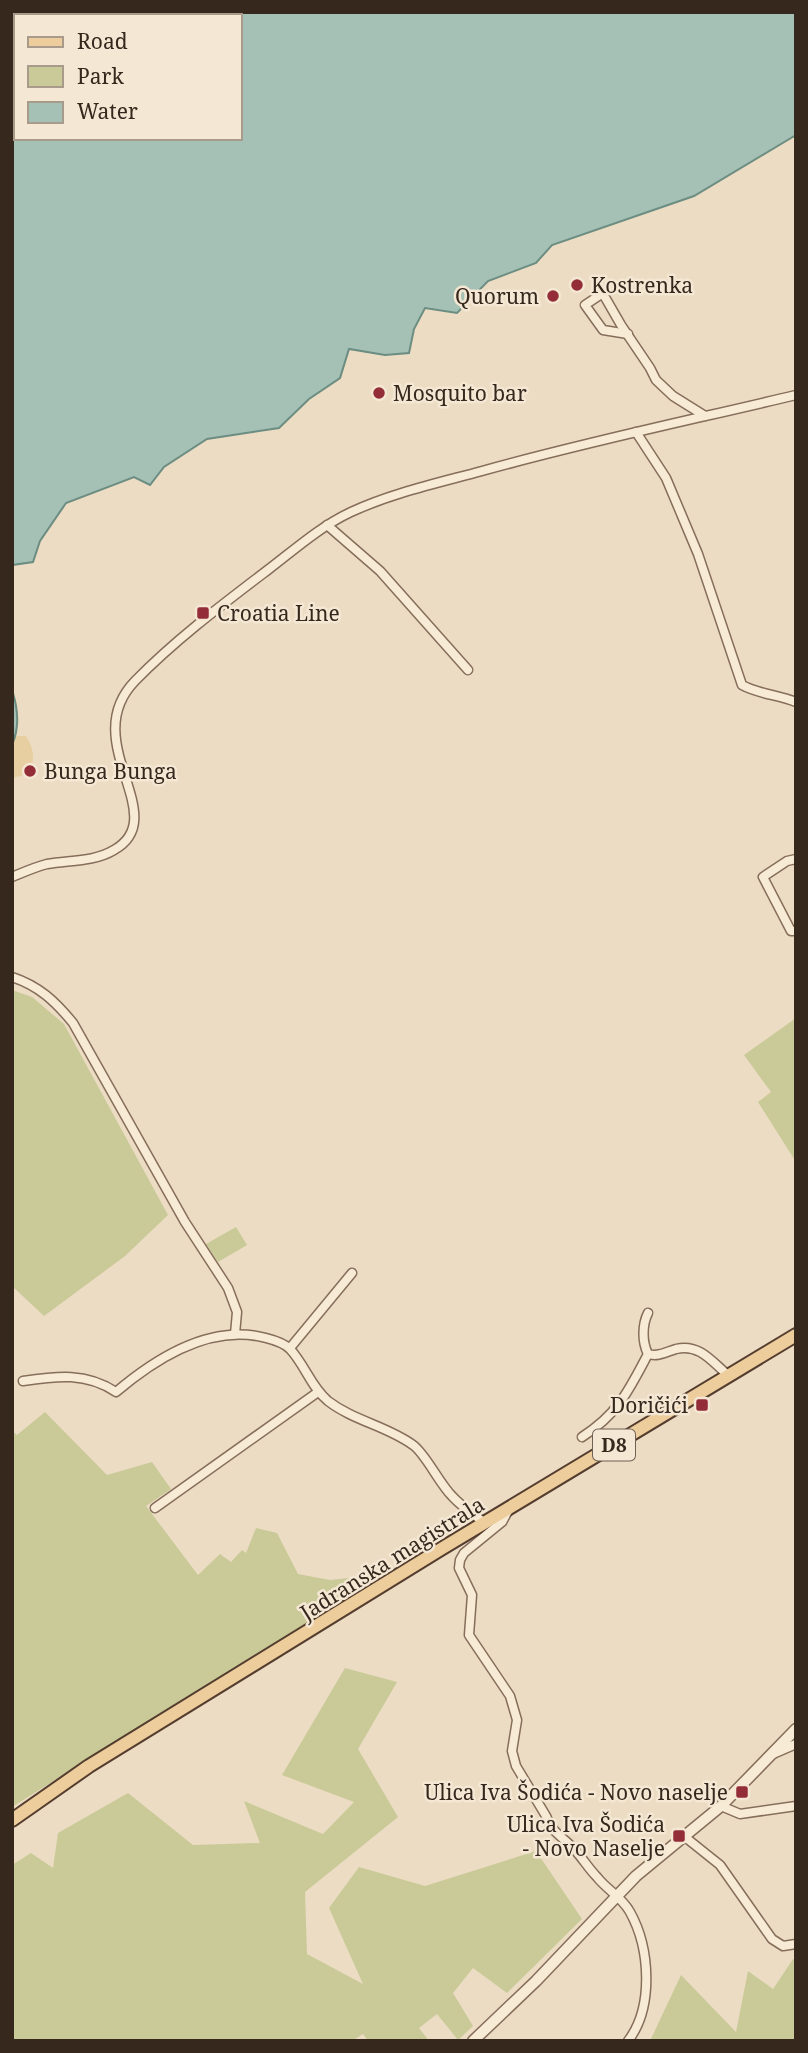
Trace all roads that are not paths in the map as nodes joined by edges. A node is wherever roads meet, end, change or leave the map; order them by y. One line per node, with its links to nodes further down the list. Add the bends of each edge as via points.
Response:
1 (628, 334): 1 (street, via 603,293 585,305 603,330); 3 (street, via 656,380)
2 (796, 394): 3 (street)
3 (705, 416): 4 (street)
4 (636, 432): 5 (street, via 388,497); 7 (street, via 666,478 698,554 742,685)
5 (327, 525): 6 (street, via 380,571); 9 (street, via 190,631 126,693 116,715 114,740 135,806 135,820 126,840 108,853 44,865)
6 (468, 670)
7 (796, 702)
8 (796, 859): 10 (street, via 763,877 790,931)
9 (12, 877)
10 (796, 931)
11 (12, 976): 14 (street, via 52,998 73,1023 185,1222 228,1288 237,1312)
12 (352, 1273): 16 (street)
13 (648, 1313): 17 (street, via 644,1326)
14 (235, 1334): 16 (street, via 259,1336); 19 (street, via 182,1348 116,1392 77,1376)
15 (796, 1335): 18 (main road, Jadranska magistrala / D8)
16 (290, 1348): 20 (street)
17 (648, 1354): 18 (street, via 691,1349 706,1355); 21 (street, via 622,1403)
18 (729, 1376): 23 (main road, Jadranska magistrala / D8)
19 (23, 1381)
20 (318, 1392): 22 (street); 24 (street, via 347,1414 416,1447 452,1497)
21 (582, 1437)
22 (155, 1508)
23 (508, 1509): 24 (main road, Jadranska magistrala / D8); 32 (street, via 502,1522 460,1560 459,1568 472,1595 469,1635 510,1696 517,1720 512,1751 516,1766 548,1825)
24 (485, 1523): 30 (main road, Jadranska magistrala / D8, via 89,1766)
25 (796, 1729): 27 (street)
26 (796, 1744): 27 (street)
27 (768, 1756): 28 (street)
28 (721, 1805): 29 (street, via 740,1814); 31 (street)
29 (796, 1806)
30 (12, 1820)
31 (685, 1837): 32 (street); 33 (street, via 720,1865 772,1939 783,1946)
32 (617, 1895): 34 (street); 35 (street, via 638,1930 646,1965 642,2006)
33 (796, 1944)
34 (473, 2041)
35 (628, 2041)

